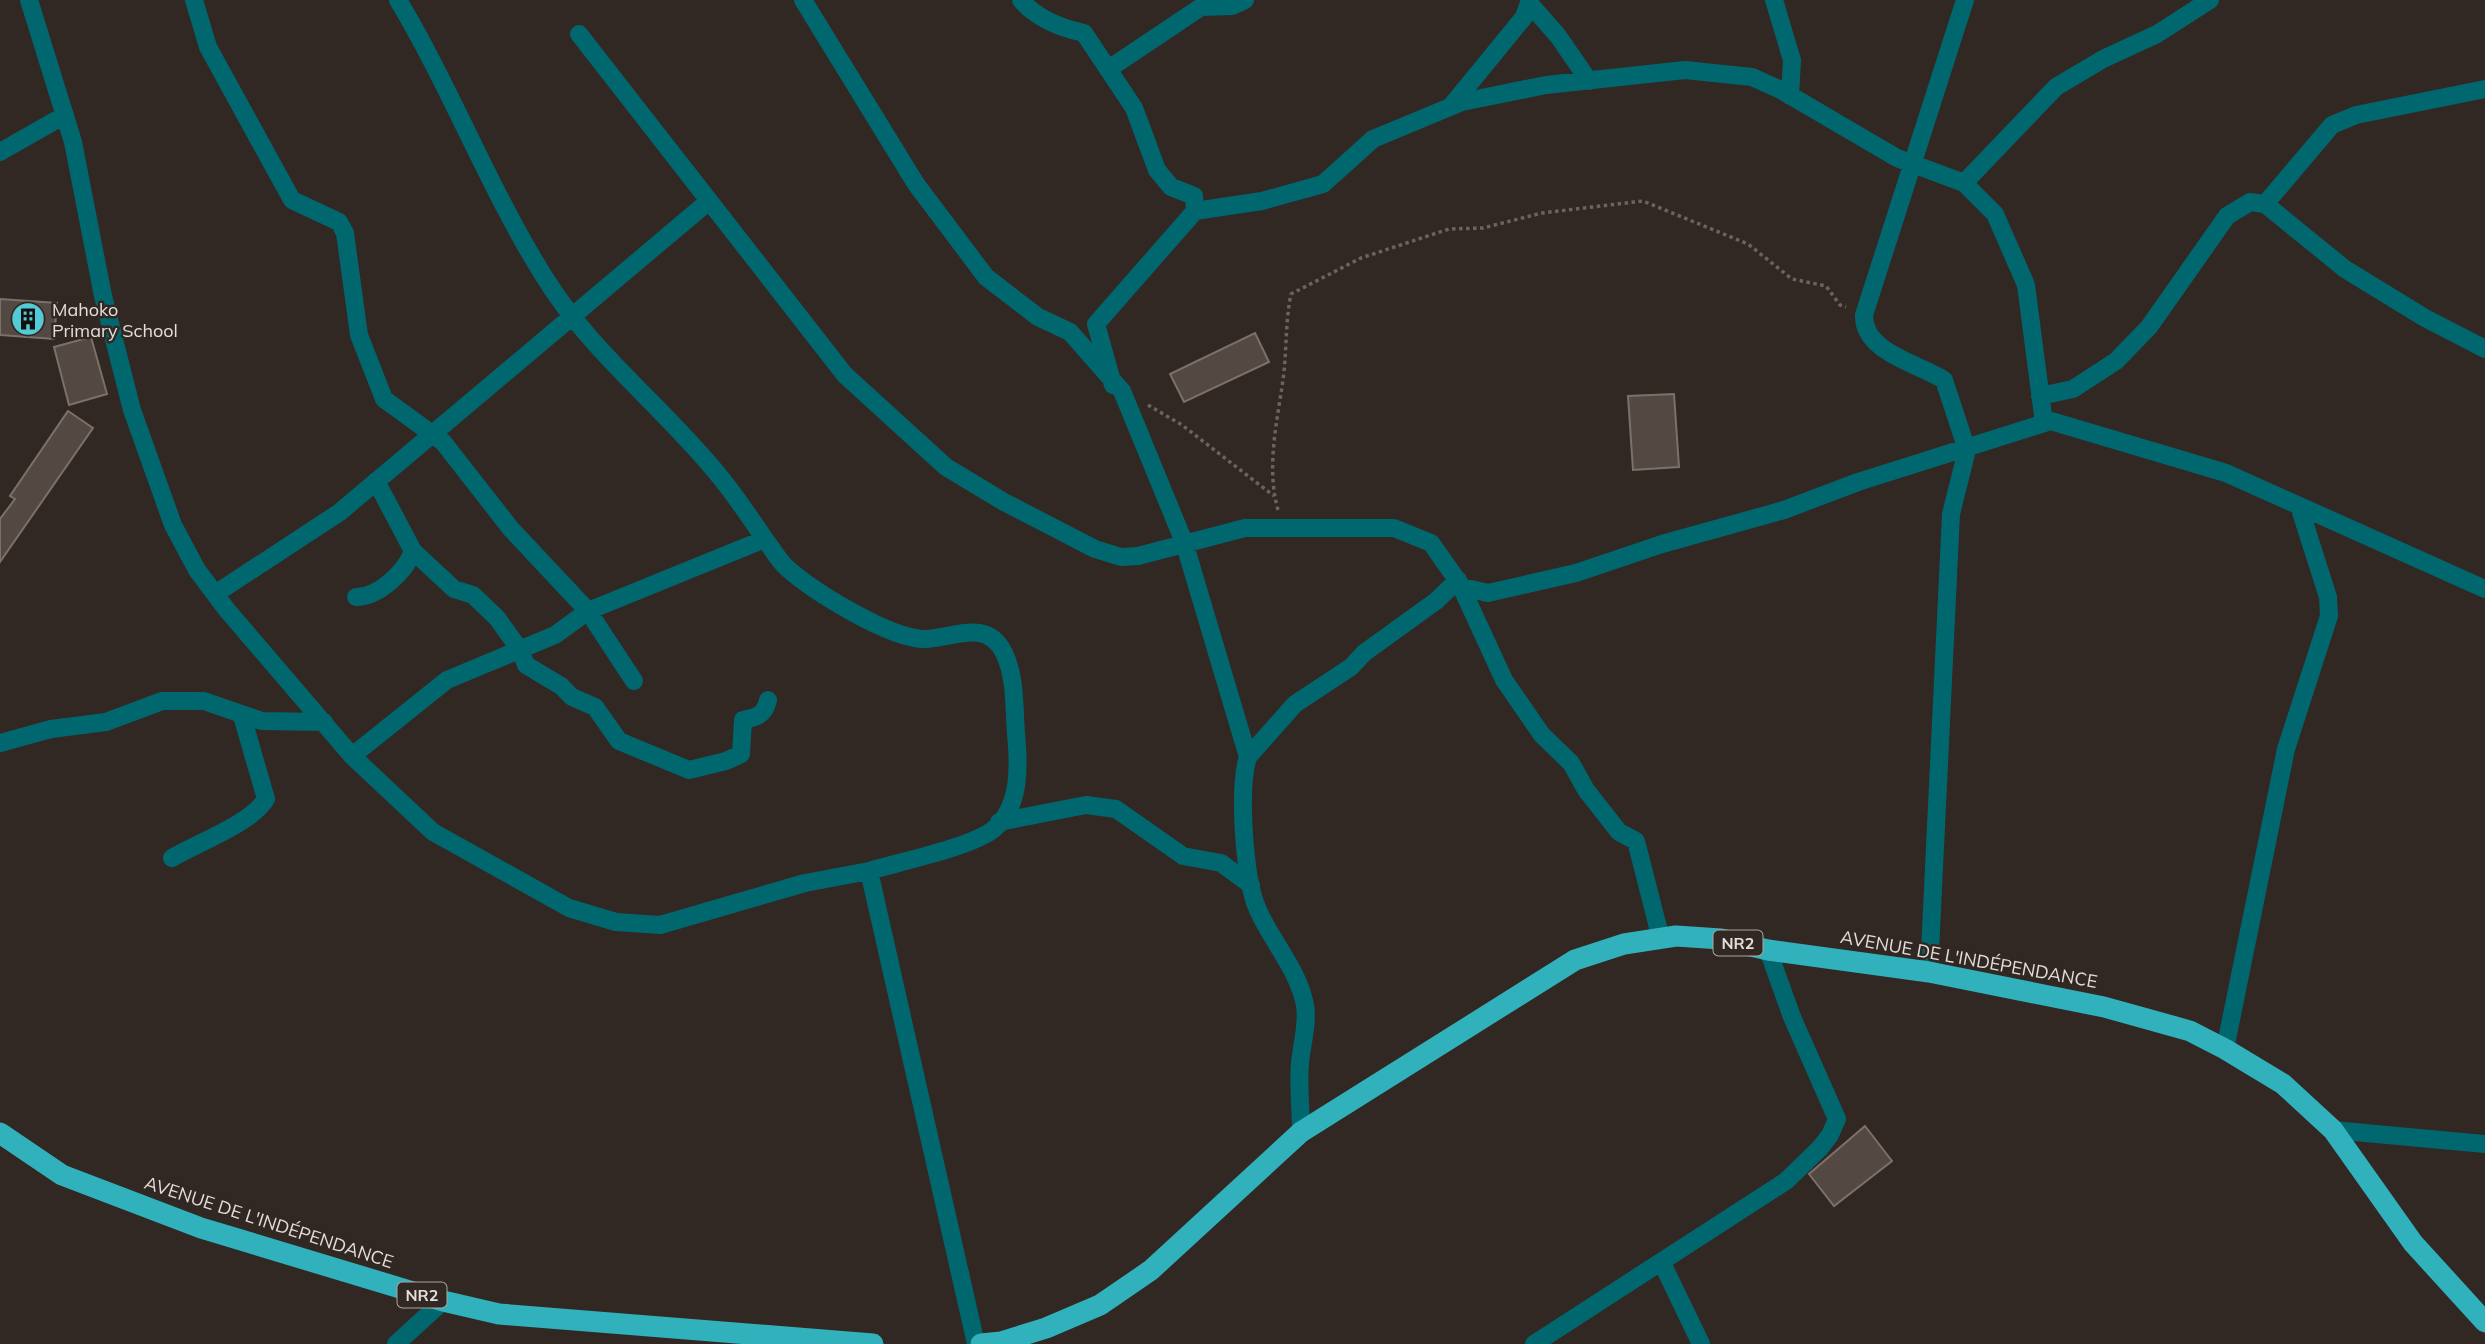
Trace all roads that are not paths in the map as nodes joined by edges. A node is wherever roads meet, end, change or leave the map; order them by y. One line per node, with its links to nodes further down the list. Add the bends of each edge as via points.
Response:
1 (29, 0): 17 (street)
2 (194, 0): 31 (street, via 208,47 292,200 339,222 345,233 359,335 384,399)
3 (398, 0): 24 (street, via 504,208)
4 (803, 0): 26 (street, via 916,184 986,277)
5 (1021, 0): 12 (street, via 1031,12 1084,33)
6 (1245, 0): 12 (street, via 1232,6 1201,7)
7 (1773, 0): 15 (street, via 1793,60)
8 (1965, 0): 19 (street)
9 (2210, 0): 20 (street, via 2157,34 2056,87)
10 (1530, 2): 13 (street); 16 (street, via 1524,18)
11 (579, 34): 21 (street)
12 (1110, 68): 23 (street, via 1143,127 1157,170 1171,187 1194,196)
13 (1589, 81): 15 (street, via 1685,70 1752,77); 16 (street)
14 (2485, 89): 22 (street, via 2356,115 2332,125)
15 (1790, 96): 19 (street, via 1897,158)
16 (1449, 107): 23 (street, via 1373,139 1323,184 1262,201)
17 (65, 115): 18 (street); 40 (street, via 132,410 173,525)
18 (0, 152)
19 (1913, 162): 20 (street); 32 (street, via 1864,326 1880,346 1944,380)
20 (1964, 183): 29 (street, via 1995,214 2023,275)
21 (709, 201): 24 (street); 36 (street, via 845,375 946,467 1095,549 1121,557 1138,556)
22 (2265, 204): 27 (street, via 2345,269); 29 (street, via 2250,202 2227,216 2149,327 2116,360 2073,389)
23 (1195, 211): 25 (street)
24 (572, 316): 31 (street); 35 (street, via 716,471)
25 (1100, 320): 26 (street); 28 (street, via 1097,324)
26 (1057, 326): 28 (street, via 1070,332)
27 (2485, 349)
28 (1118, 388): 36 (street)
29 (2040, 396): 30 (street)
30 (2044, 423): 32 (street); 34 (street, via 2086,429 2226,472)
31 (432, 434): 33 (street); 42 (street, via 510,529)
32 (1967, 450): 38 (street, via 1576,573 1488,593 1462,587); 57 (street, via 1951,514)
33 (376, 481): 37 (street); 40 (street, via 340,512)
34 (2300, 506): 39 (street); 58 (street, via 2328,597 2329,616 2286,750)
35 (765, 539): 42 (street); 51 (street, via 784,566 884,629 928,639 961,631 974,633 990,638 1004,652 1012,680 1019,767 1011,804)
36 (1184, 542): 38 (street, via 1245,528 1394,528 1431,543); 50 (street)
37 (413, 551): 41 (street, via 408,565 396,576 365,597); 43 (street, via 454,589 473,595)
38 (1458, 580): 50 (street, via 1351,667 1295,704); 55 (street, via 1511,692 1542,735 1571,763 1619,832 1636,841)
39 (2485, 589)
40 (215, 594): 47 (street)
41 (356, 597)
42 (588, 611): 43 (street, via 555,635); 44 (street)
43 (520, 650): 45 (street, via 526,665 595,708 619,741 689,770 741,754 743,720 760,716); 49 (street, via 447,680)
44 (634, 681)
45 (768, 700)
46 (242, 716): 47 (street, via 262,721); 48 (street, via 204,701 162,701 106,722 51,729); 52 (street, via 267,799 235,824)
47 (324, 722): 49 (street)
48 (0, 743)
49 (352, 756): 53 (street, via 433,832 569,908 616,922 660,925 805,883)
50 (1248, 757): 54 (street, via 1242,796)
51 (999, 822): 53 (street, via 971,840); 54 (street, via 1086,805 1116,809 1182,856 1221,863)
52 (172, 858)
53 (869, 871): 68 (street)
54 (1251, 885): 60 (street, via 1305,1007)
55 (1661, 939): 56 (highway, AVENUE DE L'INDÉPENDANCE / NR2, via 1721,939); 60 (highway, AVENUE DE L'INDÉPENDANCE / NR2, via 1624,944 1575,960)
56 (1768, 950): 57 (highway, AVENUE DE L'INDÉPENDANCE / NR2); 63 (street, via 1837,1119 1820,1148 1786,1181)
57 (1929, 972): 58 (highway, AVENUE DE L'INDÉPENDANCE / NR2, via 2104,1007 2190,1031)
58 (2225, 1049): 59 (highway, AVENUE DE L'INDÉPENDANCE / NR2, via 2283,1084)
59 (2333, 1130): 62 (street); 65 (highway, AVENUE DE L'INDÉPENDANCE / NR2, via 2413,1243)
60 (1301, 1132): 68 (highway, AVENUE DE L'INDÉPENDANCE / NR2, via 1152,1270 1100,1305 1046,1328)
61 (0, 1133): 64 (highway, AVENUE DE L'INDÉPENDANCE / NR2, via 62,1175 188,1223)
62 (2485, 1144)
63 (1662, 1263): 69 (street); 70 (street)
64 (443, 1301): 66 (street); 67 (highway, AVENUE DE L'INDÉPENDANCE / NR2, via 499,1314)
65 (2485, 1322)
66 (396, 1344)
67 (873, 1344)
68 (990, 1344)
69 (1534, 1344)
70 (1701, 1344)

